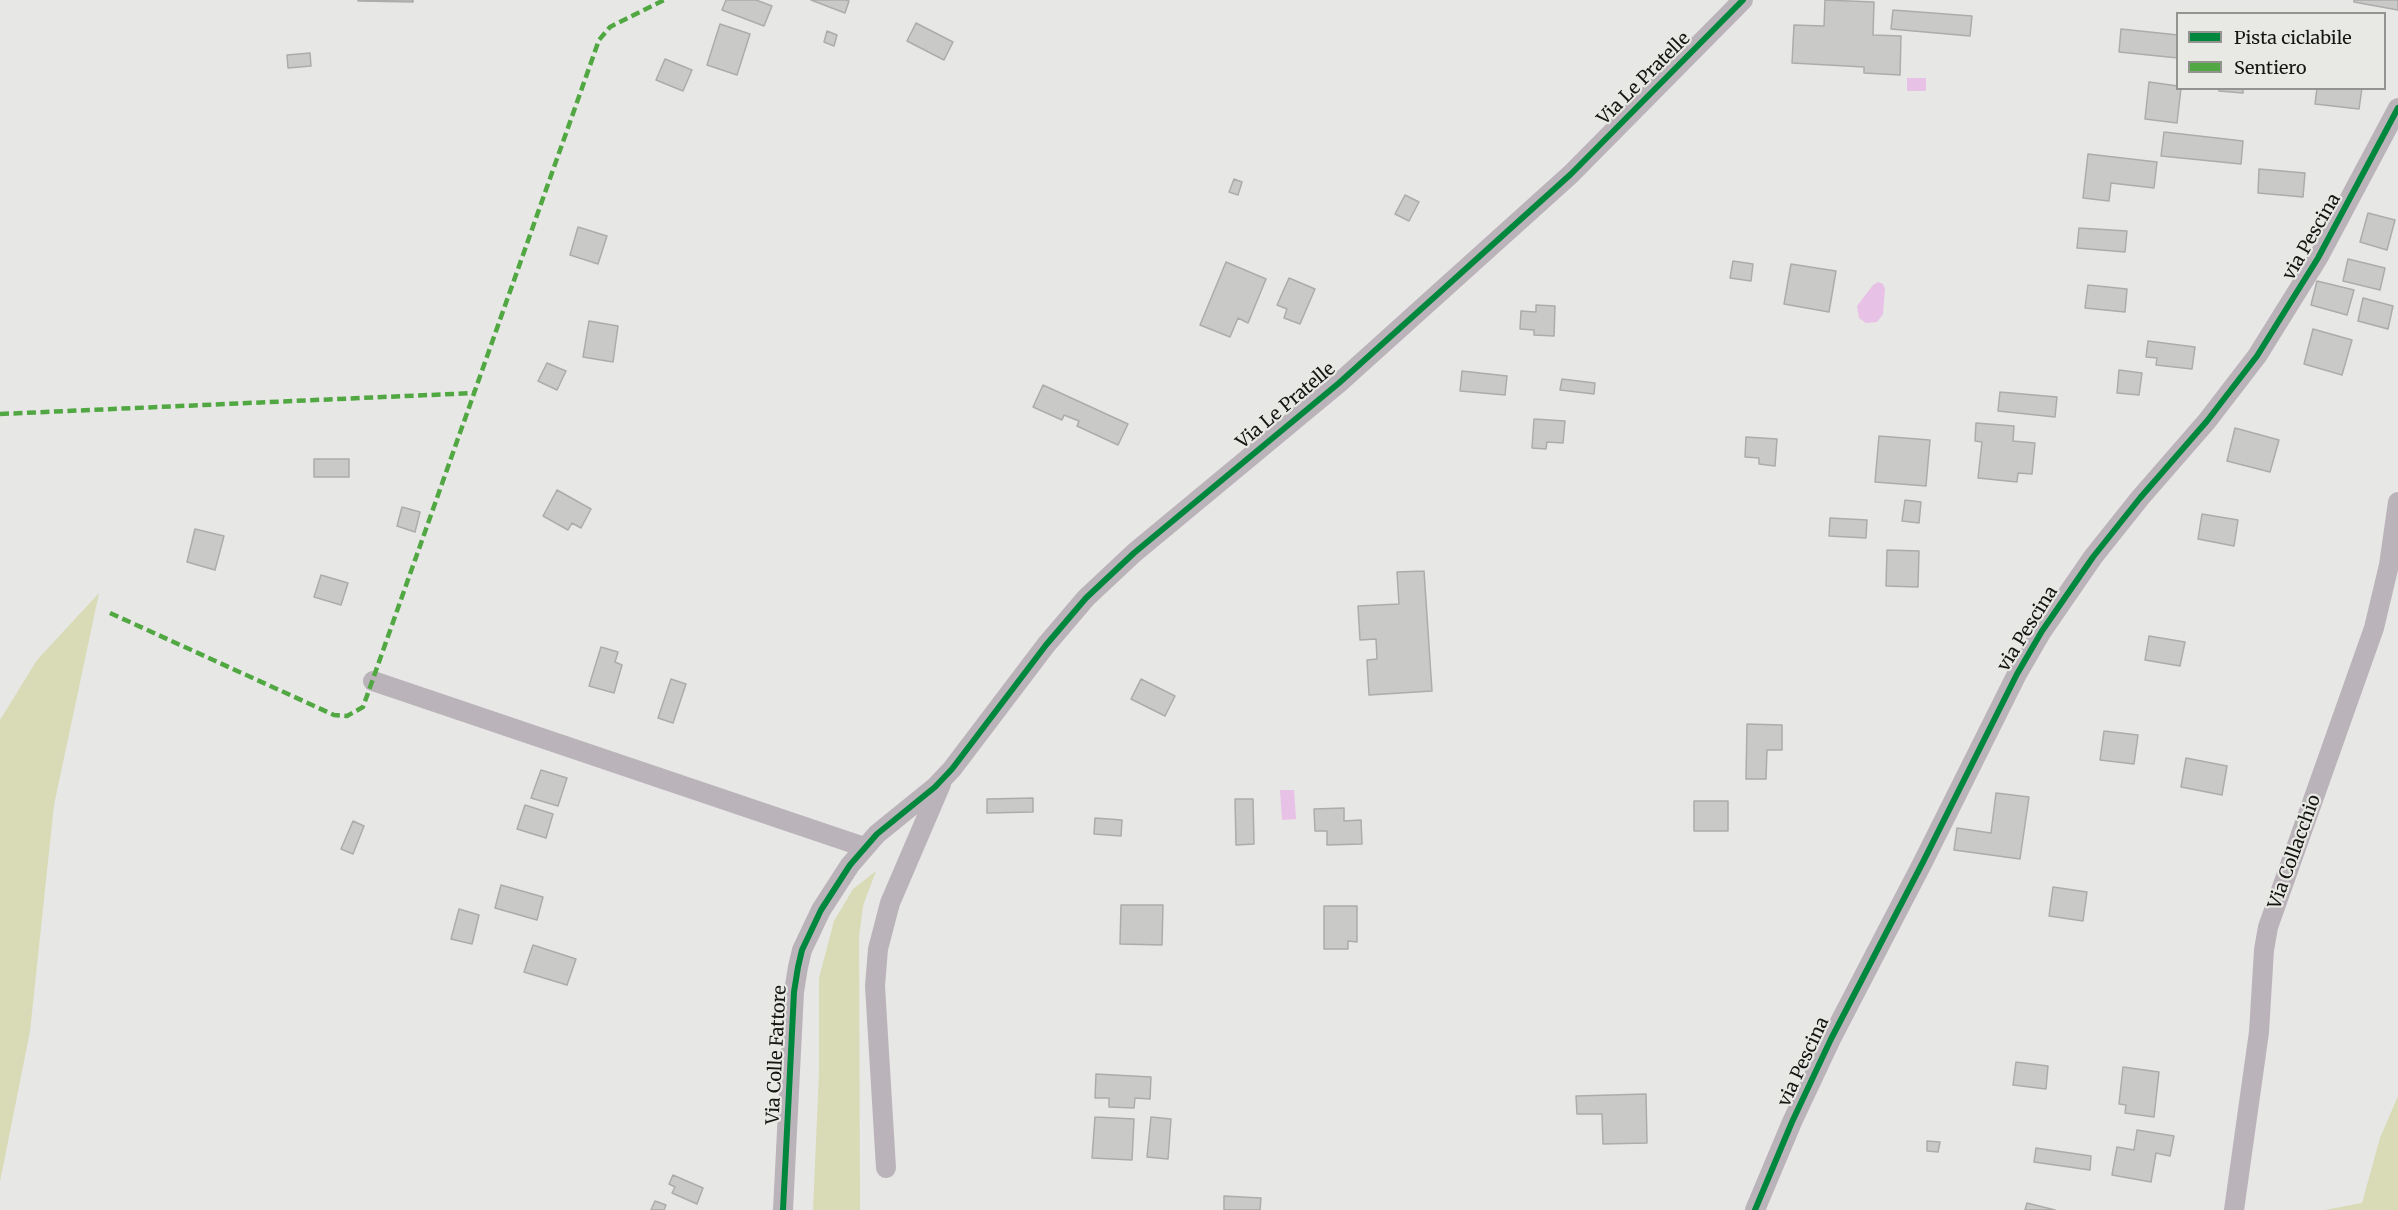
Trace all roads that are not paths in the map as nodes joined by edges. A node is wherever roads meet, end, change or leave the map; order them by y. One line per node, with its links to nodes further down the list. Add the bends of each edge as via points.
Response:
1 (1743, 0): 5 (street, Via Le Pratelle, via 1571,174 1339,382 1086,598)
2 (2398, 108): 9 (street, via Pescina, via 2318,258 2257,356 2093,557 2042,631 1831,1039)
3 (2398, 502): 10 (street, Via Collacchio, via 2374,628 2268,927 2259,1032)
4 (373, 681): 6 (street)
5 (943, 779): 6 (street, Via Le Pratelle); 7 (street, via 891,903 878,949 876,998)
6 (864, 847): 8 (street, Via Colle Fattore, via 821,910 798,967)
7 (886, 1168)
8 (783, 1210)
9 (1755, 1210)
10 (2234, 1210)

